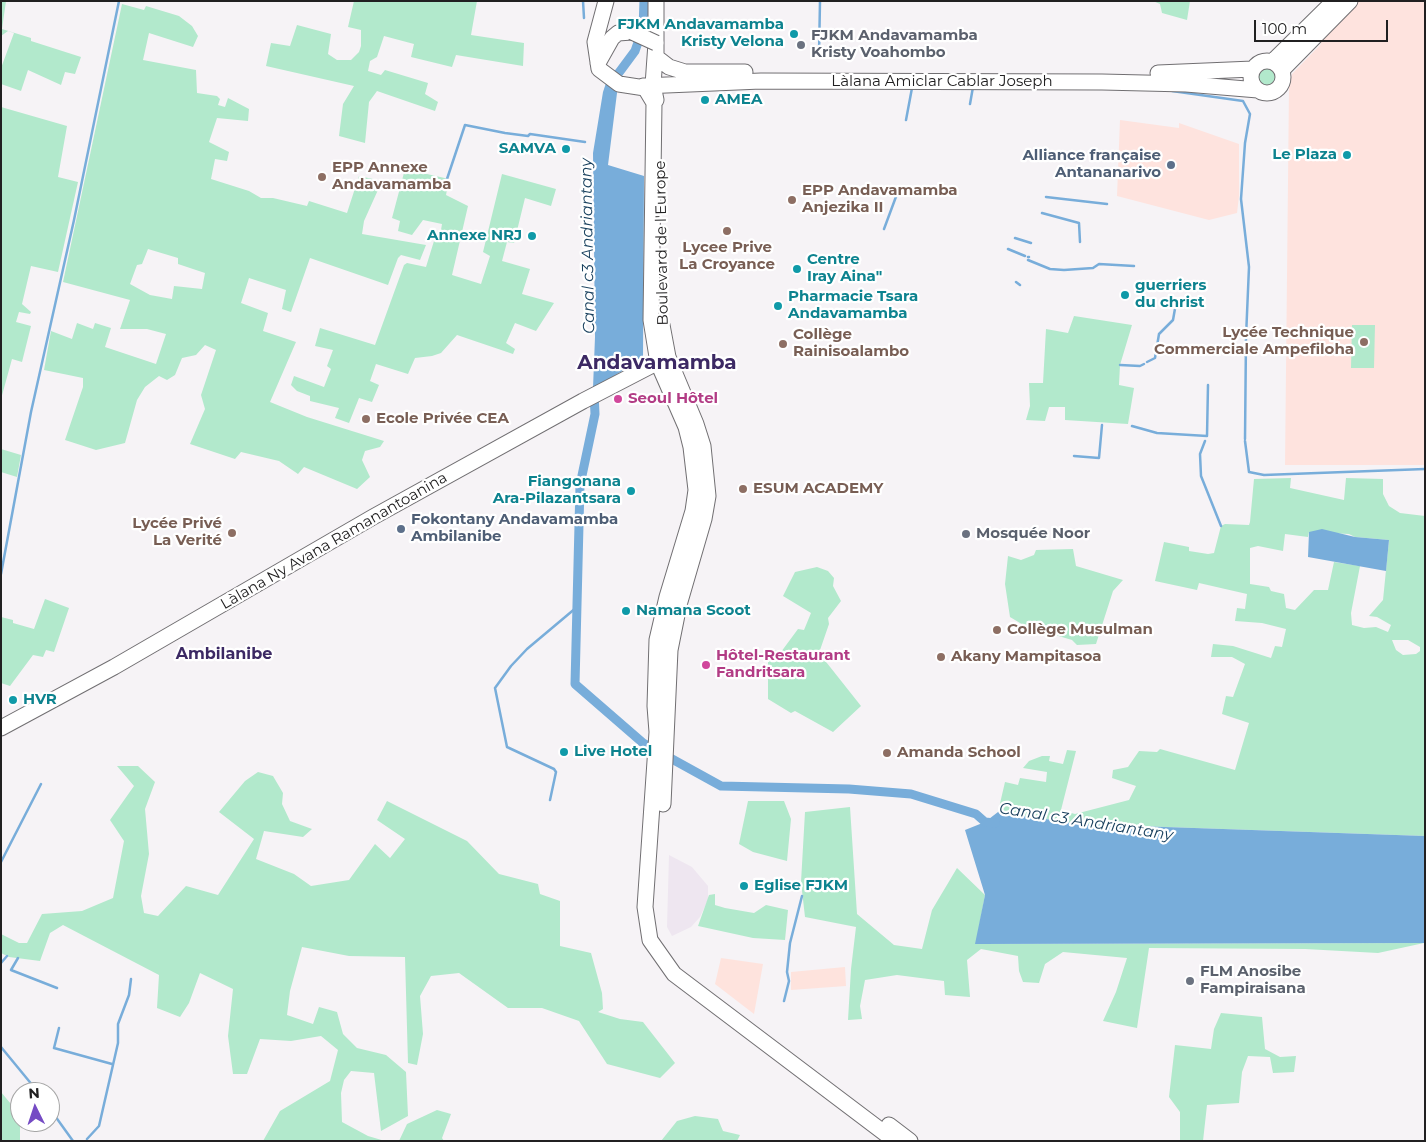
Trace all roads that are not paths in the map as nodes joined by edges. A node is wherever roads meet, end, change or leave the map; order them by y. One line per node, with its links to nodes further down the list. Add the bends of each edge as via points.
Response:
1 (606, 1): 7 (street, via 595,42)
2 (656, 1): 5 (street)
3 (1334, 1): 6 (street)
4 (1350, 1): 6 (street)
5 (656, 50): 7 (street, bridge, via 632,32 618,33 612,38); 8 (street, Làlana Amiclar Cablar Joseph, via 669,67 685,72 1164,73); 10 (street)
6 (1278, 65): 8 (street, via 1261,61); 11 (street, via 1284,77 1278,90 1266,93)
7 (599, 66): 9 (street)
8 (1252, 69): 11 (street, via 1251,78)
9 (623, 85): 10 (street, Làlana Amiclar Cablar Joseph); 12 (street, via 646,88 654,103 651,320)
10 (653, 85): 11 (street, Làlana Amiclar Cablar Joseph, via 761,81 1102,82); 12 (street, Boulevard de l'Europe, via 662,129)
11 (1258, 90)
12 (663, 360): 13 (street, Làlana Ny Avana Ramanantoanina, via 373,517 114,667); 14 (street, Boulevard de l'Europe, via 686,427 696,490 693,511 656,640 657,732 645,907 650,940 674,974); 15 (street, Boulevard de l'Europe, via 696,424 707,472 708,496 670,650 666,770 653,907 656,941 679,970 769,1033)
13 (1, 728)
14 (895, 1141)
15 (910, 1141)

